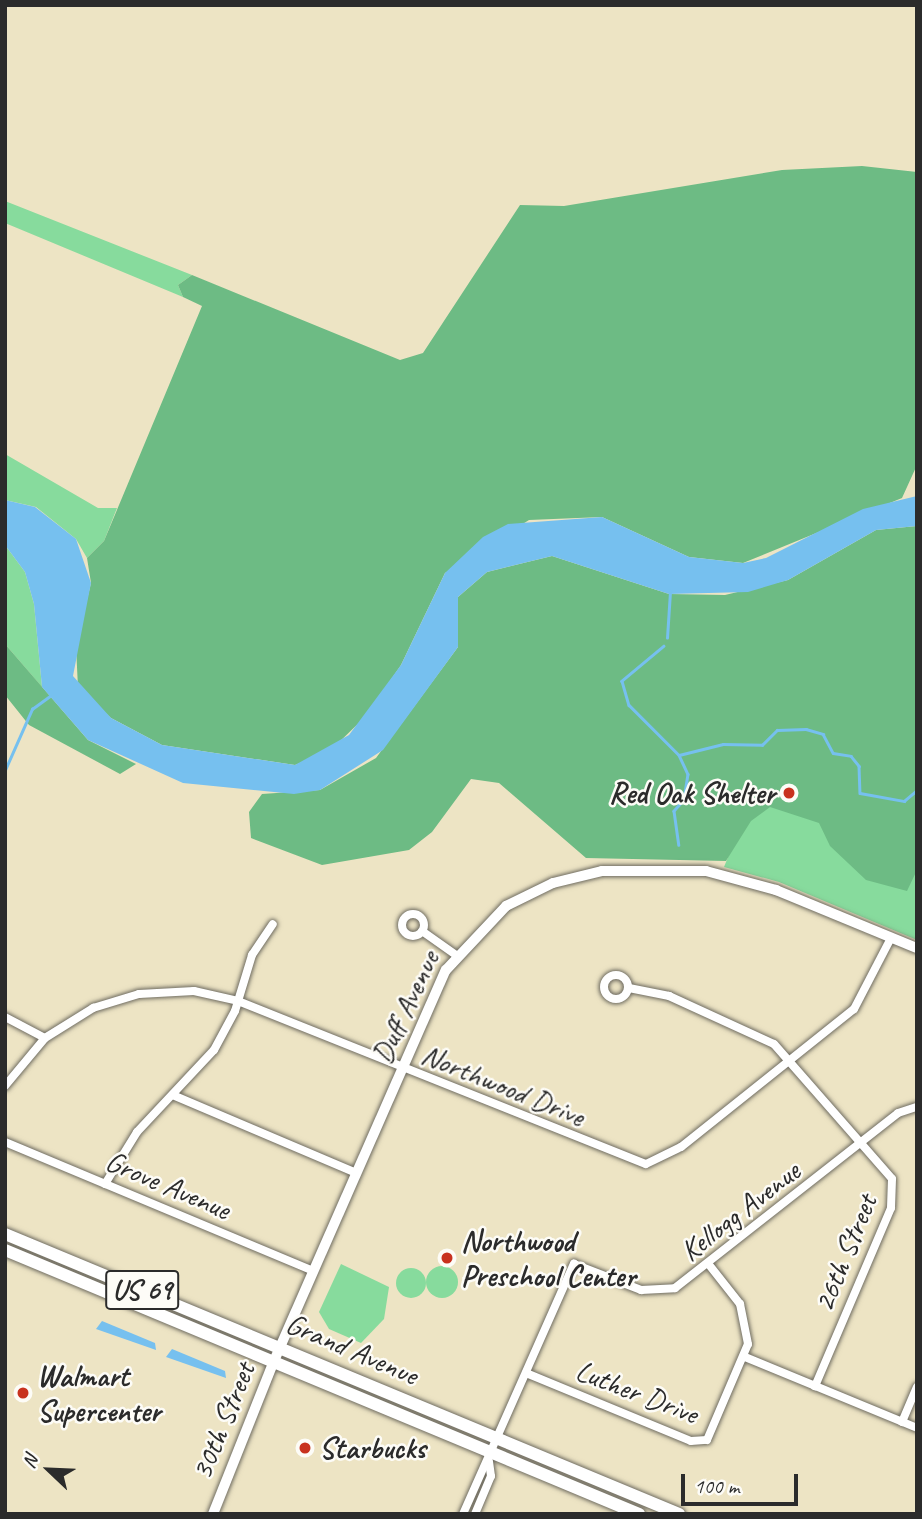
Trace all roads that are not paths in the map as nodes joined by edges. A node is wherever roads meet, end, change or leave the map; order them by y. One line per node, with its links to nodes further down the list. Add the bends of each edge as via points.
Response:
1 (273, 924): 7 (street, via 252,955)
2 (422, 930): 5 (street)
3 (891, 938): 4 (main road, Duff Avenue); 5 (main road, Duff Avenue, via 741,878 633,868 578,876 521,896 478,928); 10 (street, Northwood Drive, via 854,1009)
4 (917, 948)
5 (456, 955): 11 (main road, Duff Avenue)
6 (629, 988): 10 (street, 26th Street, via 669,996 757,1033)
7 (238, 1001): 9 (street, Northwood Drive, via 194,991 139,994 93,1008); 11 (street, Northwood Drive); 13 (street, via 214,1050)
8 (5, 1017): 9 (street)
9 (44, 1038): 12 (street, Northwood Drive)
10 (790, 1060): 11 (street, Northwood Drive, via 675,1151 646,1164); 16 (street, 26th Street)
11 (402, 1069): 17 (main road, Duff Avenue)
12 (5, 1087)
13 (175, 1096): 17 (street); 18 (street, via 137,1132)
14 (917, 1107): 16 (street, Kellogg Avenue)
15 (5, 1142): 18 (street, Grove Avenue)
16 (862, 1143): 21 (street, Kellogg Avenue); 27 (street, 26th Street, via 887,1171 895,1197)
17 (356, 1173): 22 (main road, Duff Avenue)
18 (105, 1184): 22 (street, Grove Avenue)
19 (5, 1234): 23 (main road, Grand Avenue / US 69)
20 (5, 1250): 25 (main road, Grand Avenue / US 69)
21 (710, 1266): 24 (street, Luther Drive, via 746,1316); 26 (street, Kellogg Avenue, via 675,1288 653,1291 574,1264)
22 (313, 1270): 23 (main road, Duff Avenue)
23 (279, 1347): 25 (main road, 30th Street); 31 (main road, Grand Avenue / US 69)
24 (745, 1357): 26 (street, Luther Drive, via 713,1434 699,1443); 27 (street)
25 (274, 1361): 32 (main road, Grand Avenue / US 69); 33 (street, 30th Street)
26 (526, 1373): 31 (street)
27 (815, 1386): 29 (street)
28 (917, 1387): 29 (street)
29 (902, 1422): 30 (street)
30 (917, 1429)
31 (498, 1439): 32 (street); 37 (main road, Grand Avenue / US 69)
32 (490, 1457): 34 (street); 35 (street, via 491,1476); 36 (main road, Grand Avenue / US 69)
33 (212, 1514)
34 (463, 1514)
35 (475, 1514)
36 (639, 1514)
37 (679, 1514)

